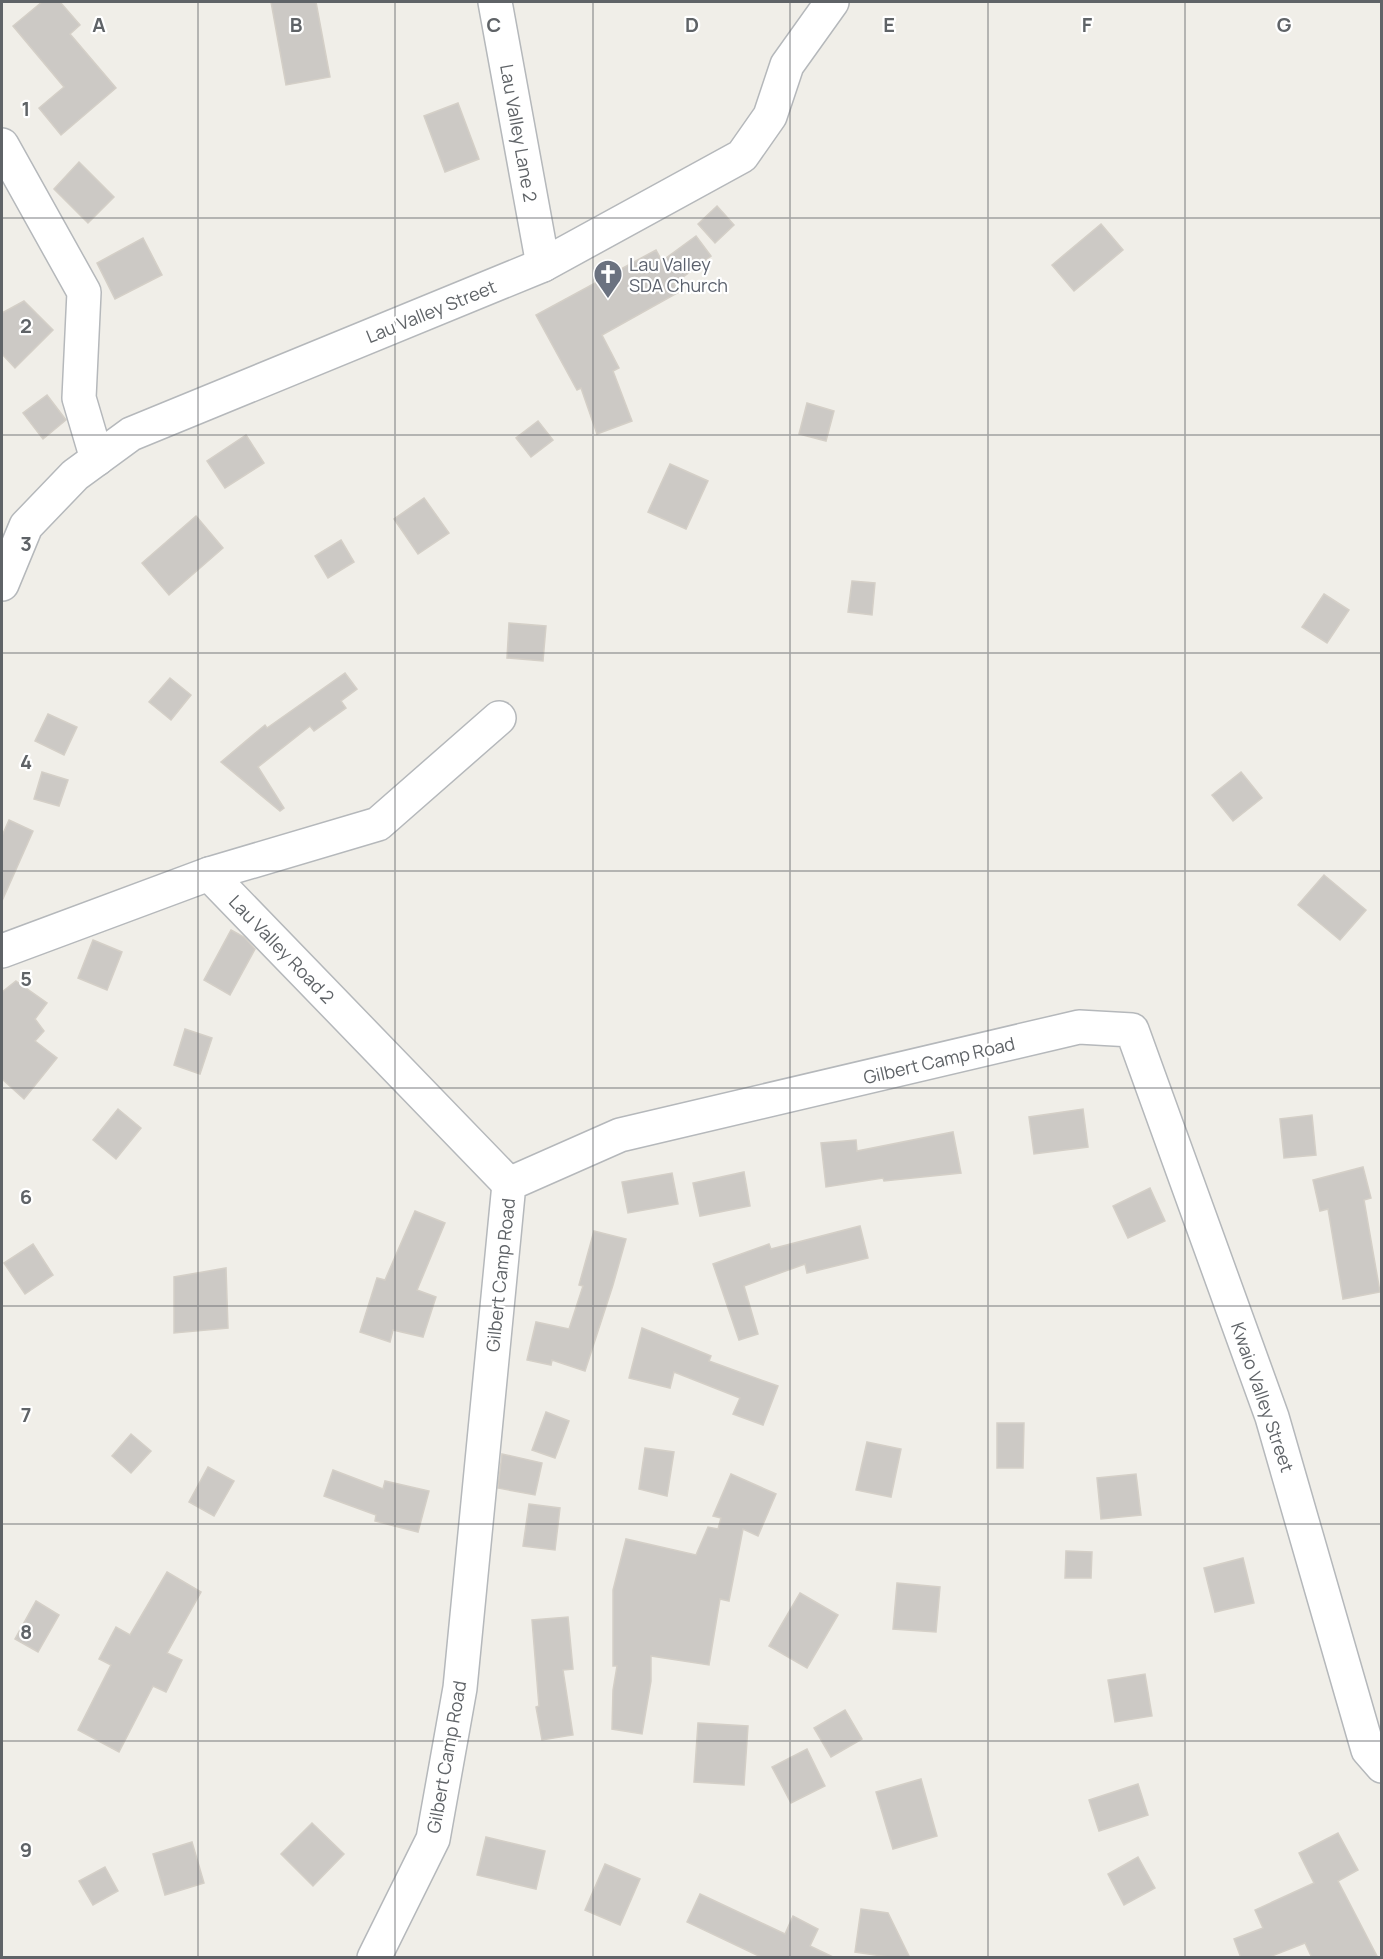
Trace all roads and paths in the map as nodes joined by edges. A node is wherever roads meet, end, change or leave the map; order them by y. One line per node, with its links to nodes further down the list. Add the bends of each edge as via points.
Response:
1 (495, 2): 4 (street, Lau Valley Lane 2)
2 (832, 2): 4 (street, Lau Valley Street, via 787,65 770,116 742,156)
3 (2, 145): 5 (street, via 84,292 79,398)
4 (543, 265): 5 (street, Lau Valley Street, via 131,434)
5 (97, 459): 6 (street, Lau Valley Street, via 75,475 26,526)
6 (2, 584)
7 (499, 718): 8 (street, via 378,824)
8 (209, 874): 9 (street); 11 (street, Lau Valley Road 2)
9 (2, 951)
10 (1132, 1030): 11 (street, Gilbert Camp Road, via 1079,1027 620,1135); 12 (street, Kwaio Valley Street, via 1272,1417 1368,1750)
11 (509, 1184): 13 (street, Gilbert Camp Road, via 460,1688 433,1839)
12 (1382, 1766)
13 (374, 1958)

